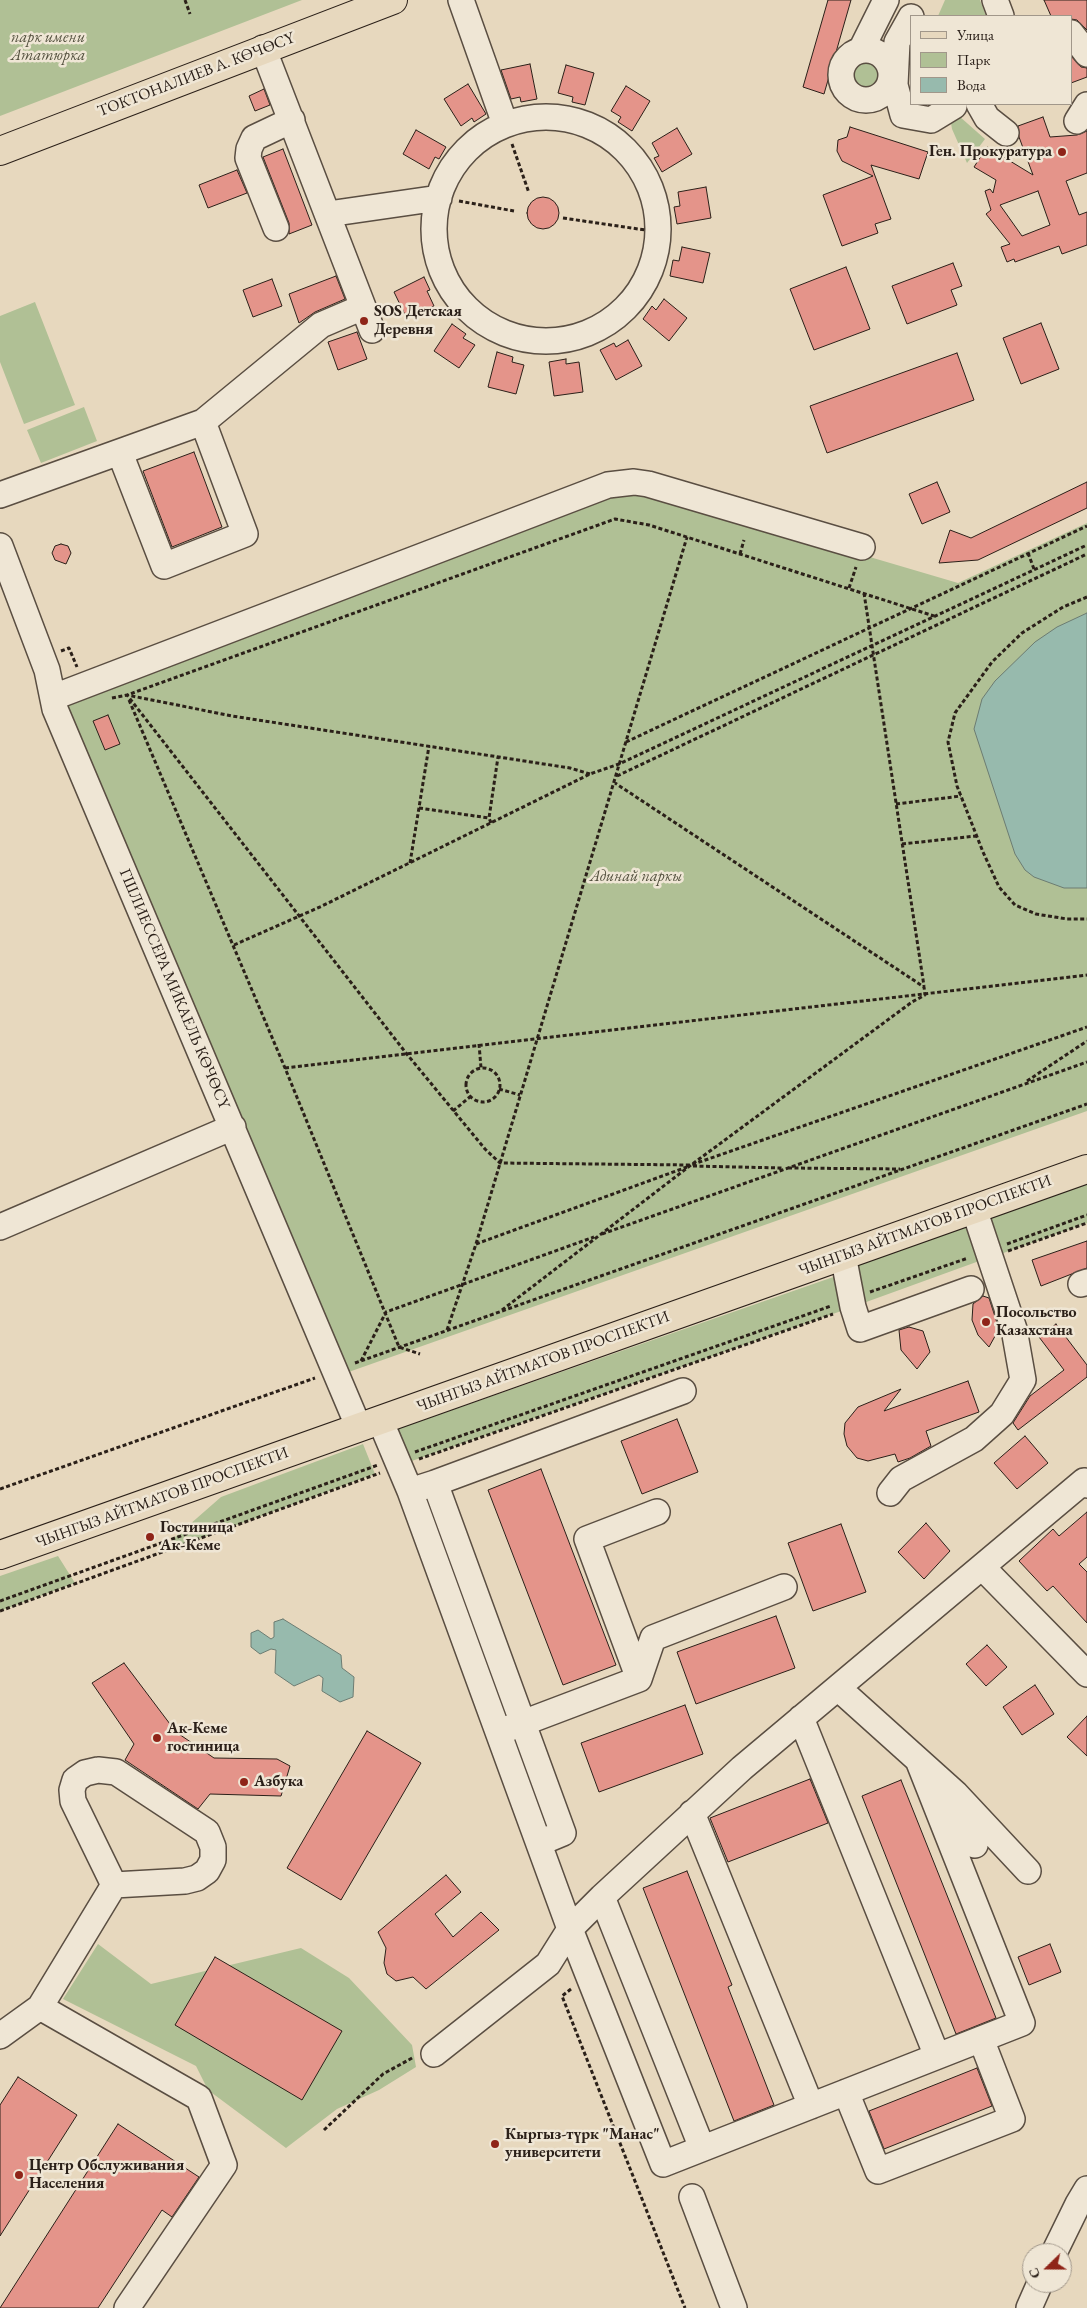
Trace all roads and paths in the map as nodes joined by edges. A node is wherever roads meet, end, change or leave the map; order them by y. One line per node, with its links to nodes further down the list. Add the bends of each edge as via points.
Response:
1 (185, 0): 7 (path)
2 (392, 0): 11 (main road, ТОКТОНАЛИЕВ А. КӨЧӨСҮ)
3 (461, 0): 16 (street)
4 (886, 0): 12 (street)
5 (920, 0): 8 (street)
6 (995, 0): 9 (street)
7 (190, 14)
8 (912, 15)
9 (1001, 15)
10 (910, 19): 14 (street, via 897,42 895,85 903,114 931,120)
11 (263, 48): 15 (street); 18 (main road, ТОКТОНАЛИЕВ А. КӨЧӨСҮ)
12 (861, 50)
13 (980, 105): 17 (street, via 987,118)
14 (954, 106)
15 (292, 120): 22 (street); 24 (street, via 254,138 249,148 248,158)
16 (505, 124): 19 (path); 20 (street, via 482,136 463,152 448,173); 25 (street, via 536,116 567,118 597,128 623,146 642,171 655,200)
17 (1006, 133)
18 (0, 151)
19 (529, 193)
20 (439, 198): 21 (path); 22 (street); 25 (street, via 434,224 436,251 444,277 459,300 479,319 502,333 529,340 556,341 582,336 607,324 628,306 644,284 654,259)
21 (514, 210)
22 (328, 214): 26 (street)
23 (563, 218): 25 (path)
24 (276, 228)
25 (659, 232)
26 (363, 307): 27 (street); 28 (street, via 321,325)
27 (372, 330)
28 (203, 422): 29 (street); 29 (street, via 245,534 164,566)
29 (120, 453): 30 (street)
30 (0, 495)
31 (1087, 526): 37 (path)
32 (687, 537): 38 (path); 50 (path, via 631,520 608,520); 52 (path)
33 (744, 540): 38 (path)
34 (1087, 545): 40 (path)
35 (0, 546): 51 (street, ГШЛИЕССЕРА МИКАЕЛЬ КӨЧӨСҮ, via 47,670)
36 (862, 547): 51 (street, via 648,484 608,485)
37 (1028, 553): 40 (path); 43 (path)
38 (740, 554): 41 (path)
39 (1087, 554): 48 (path)
40 (1034, 569): 44 (path)
41 (864, 593): 43 (path); 45 (path)
42 (1087, 597): 59 (path, via 1063,607 1022,634 992,662 960,705 948,742)
43 (910, 609): 44 (path); 45 (path)
44 (935, 616): 46 (path)
45 (870, 628): 46 (path); 52 (path)
46 (872, 645): 48 (path); 55 (path)
47 (59, 652): 49 (path, via 69,648)
48 (874, 654): 57 (path); 60 (path)
49 (79, 673)
50 (127, 695): 53 (path, via 232,716); 67 (path); 69 (path)
51 (54, 697): 87 (street, ГШЛИЕССЕРА МИКАЕЛЬ КӨЧӨСҮ, via 54,709)
52 (626, 742): 55 (path)
53 (429, 746): 54 (path); 61 (path)
54 (498, 757): 56 (path); 62 (path)
55 (619, 764): 56 (path); 57 (path)
56 (590, 774): 63 (path)
57 (617, 776): 58 (path)
58 (615, 783): 71 (path); 74 (path)
59 (961, 796): 60 (path); 64 (path)
60 (896, 804): 65 (path)
61 (419, 808): 62 (path); 66 (path)
62 (489, 818): 63 (path)
63 (491, 823): 66 (path)
64 (976, 836): 65 (path); 68 (path, via 999,887 1016,905 1036,914)
65 (902, 844): 71 (path)
66 (410, 863): 67 (path)
67 (300, 916): 69 (path); 77 (path)
68 (1087, 919)
69 (234, 946): 79 (path)
70 (1087, 976): 72 (path)
71 (924, 987): 72 (path)
72 (925, 995): 74 (path); 89 (path)
73 (1087, 1027): 89 (path)
74 (537, 1037): 76 (path); 83 (path)
75 (1087, 1041): 81 (path)
76 (479, 1044): 77 (path); 80 (path)
77 (406, 1053): 79 (path); 86 (path)
78 (1087, 1062): 81 (path)
79 (285, 1068): 105 (path)
80 (481, 1068): 82 (path, via 496,1074); 84 (path, via 468,1078 466,1086)
81 (1022, 1084): 90 (path)
82 (500, 1089): 83 (path); 84 (path, via 488,1101 477,1101)
83 (520, 1095): 88 (path)
84 (470, 1096): 86 (path)
85 (1087, 1104): 91 (path)
86 (453, 1111): 88 (path)
87 (233, 1127): 96 (street); 113 (street, ГШЛИЕССЕРА МИКАЕЛЬ КӨЧӨСҮ)
88 (500, 1163): 89 (path); 98 (path)
89 (691, 1166): 90 (path); 97 (path); 98 (path)
90 (784, 1168): 91 (path); 97 (path)
91 (903, 1169): 104 (path)
92 (1087, 1169): 93 (main road, ЧЫНГЫЗ АЙТМАТОВ ПРОСПЕКТИ)
93 (974, 1208): 99 (street); 100 (main road, ЧЫНГЫЗ АЙТМАТОВ ПРОСПЕКТИ)
94 (1087, 1215): 99 (path)
95 (1087, 1223): 99 (path)
96 (0, 1228)
97 (598, 1235): 101 (path); 104 (path)
98 (476, 1244): 101 (path)
99 (988, 1254): 103 (path); 121 (street, via 1014,1329 1023,1380 1002,1414 974,1439 901,1479)
100 (843, 1255): 103 (street); 113 (main road, ЧЫНГЫЗ АЙТМАТОВ ПРОСПЕКТИ)
101 (461, 1285): 105 (path); 106 (path)
102 (971, 1289): 103 (street, via 860,1329)
103 (852, 1303): 114 (path); 115 (path)
104 (502, 1310): 106 (path)
105 (386, 1312): 107 (path); 109 (path)
106 (447, 1330): 107 (path)
107 (399, 1347): 108 (path); 109 (path)
108 (420, 1354)
109 (361, 1361): 110 (path)
110 (353, 1364)
111 (323, 1375): 119 (path)
112 (683, 1390): 117 (street)
113 (369, 1424): 116 (street, ГШЛИЕССЕРА МИКАЕЛЬ КӨЧӨСҮ); 123 (main road, ЧЫНГЫЗ АЙТМАТОВ ПРОСПЕКТИ)
114 (450, 1438): 115 (path); 116 (path)
115 (453, 1447): 116 (path)
116 (398, 1462): 120 (street, ГШЛИЕССЕРА МИКАЕЛЬ КӨЧӨСҮ); 126 (path); 127 (path)
117 (434, 1483): 120 (street); 132 (street)
118 (1087, 1485): 124 (street, via 1084,1482)
119 (0, 1489)
120 (410, 1491): 133 (street, ГШЛИЕССЕРА МИКАЕЛЬ КӨЧӨСҮ)
121 (890, 1494)
122 (657, 1512): 129 (street, via 587,1539)
123 (0, 1555)
124 (983, 1568): 128 (street); 130 (street)
125 (784, 1587): 129 (street, via 653,1638)
126 (0, 1601)
127 (0, 1610)
128 (1087, 1674)
129 (639, 1679): 132 (street)
130 (838, 1688): 131 (street); 134 (street)
131 (801, 1718): 136 (street); 148 (street)
132 (523, 1722): 133 (street); 137 (street, via 563,1833)
133 (498, 1732): 137 (street, ГШЛИЕССЕРА МИКАЕЛЬ КӨЧӨСҮ)
134 (918, 1760): 135 (street); 146 (street, via 1022,2023)
135 (956, 1794): 138 (street); 139 (street)
136 (692, 1814): 141 (street); 150 (street)
137 (539, 1843): 142 (street, ГШЛИЕССЕРА МИКАЕЛЬ КӨЧӨСҮ)
138 (975, 1845)
139 (1028, 1871)
140 (114, 1885): 140 (street, via 197,1878 207,1871 213,1860 213,1847 207,1832 116,1772 98,1770 75,1780 73,1801); 144 (street)
141 (602, 1897): 142 (street); 152 (street)
142 (570, 1929): 143 (street, ГШЛИЕССЕРА МИКАЕЛЬ КӨЧӨСҮ); 147 (street, via 548,1964)
143 (590, 1979): 152 (street, ГШЛИЕССЕРА МИКАЕЛЬ КӨЧӨСҮ, via 663,2164); 158 (path, via 562,1996)
144 (40, 2007): 145 (street); 157 (street, via 199,2098 224,2165)
145 (0, 2036)
146 (981, 2039): 148 (street); 149 (street, via 1012,2119 878,2171)
147 (434, 2054): 151 (path, via 409,2057 383,2074)
148 (937, 2056): 149 (street)
149 (846, 2092): 150 (street)
150 (810, 2106): 152 (street)
151 (324, 2130)
152 (702, 2148)
153 (1087, 2189): 155 (street)
154 (692, 2197): 159 (street)
155 (1059, 2243)
156 (1036, 2293): 160 (street)
157 (127, 2308)
158 (685, 2308)
159 (734, 2308)
160 (1029, 2308)

